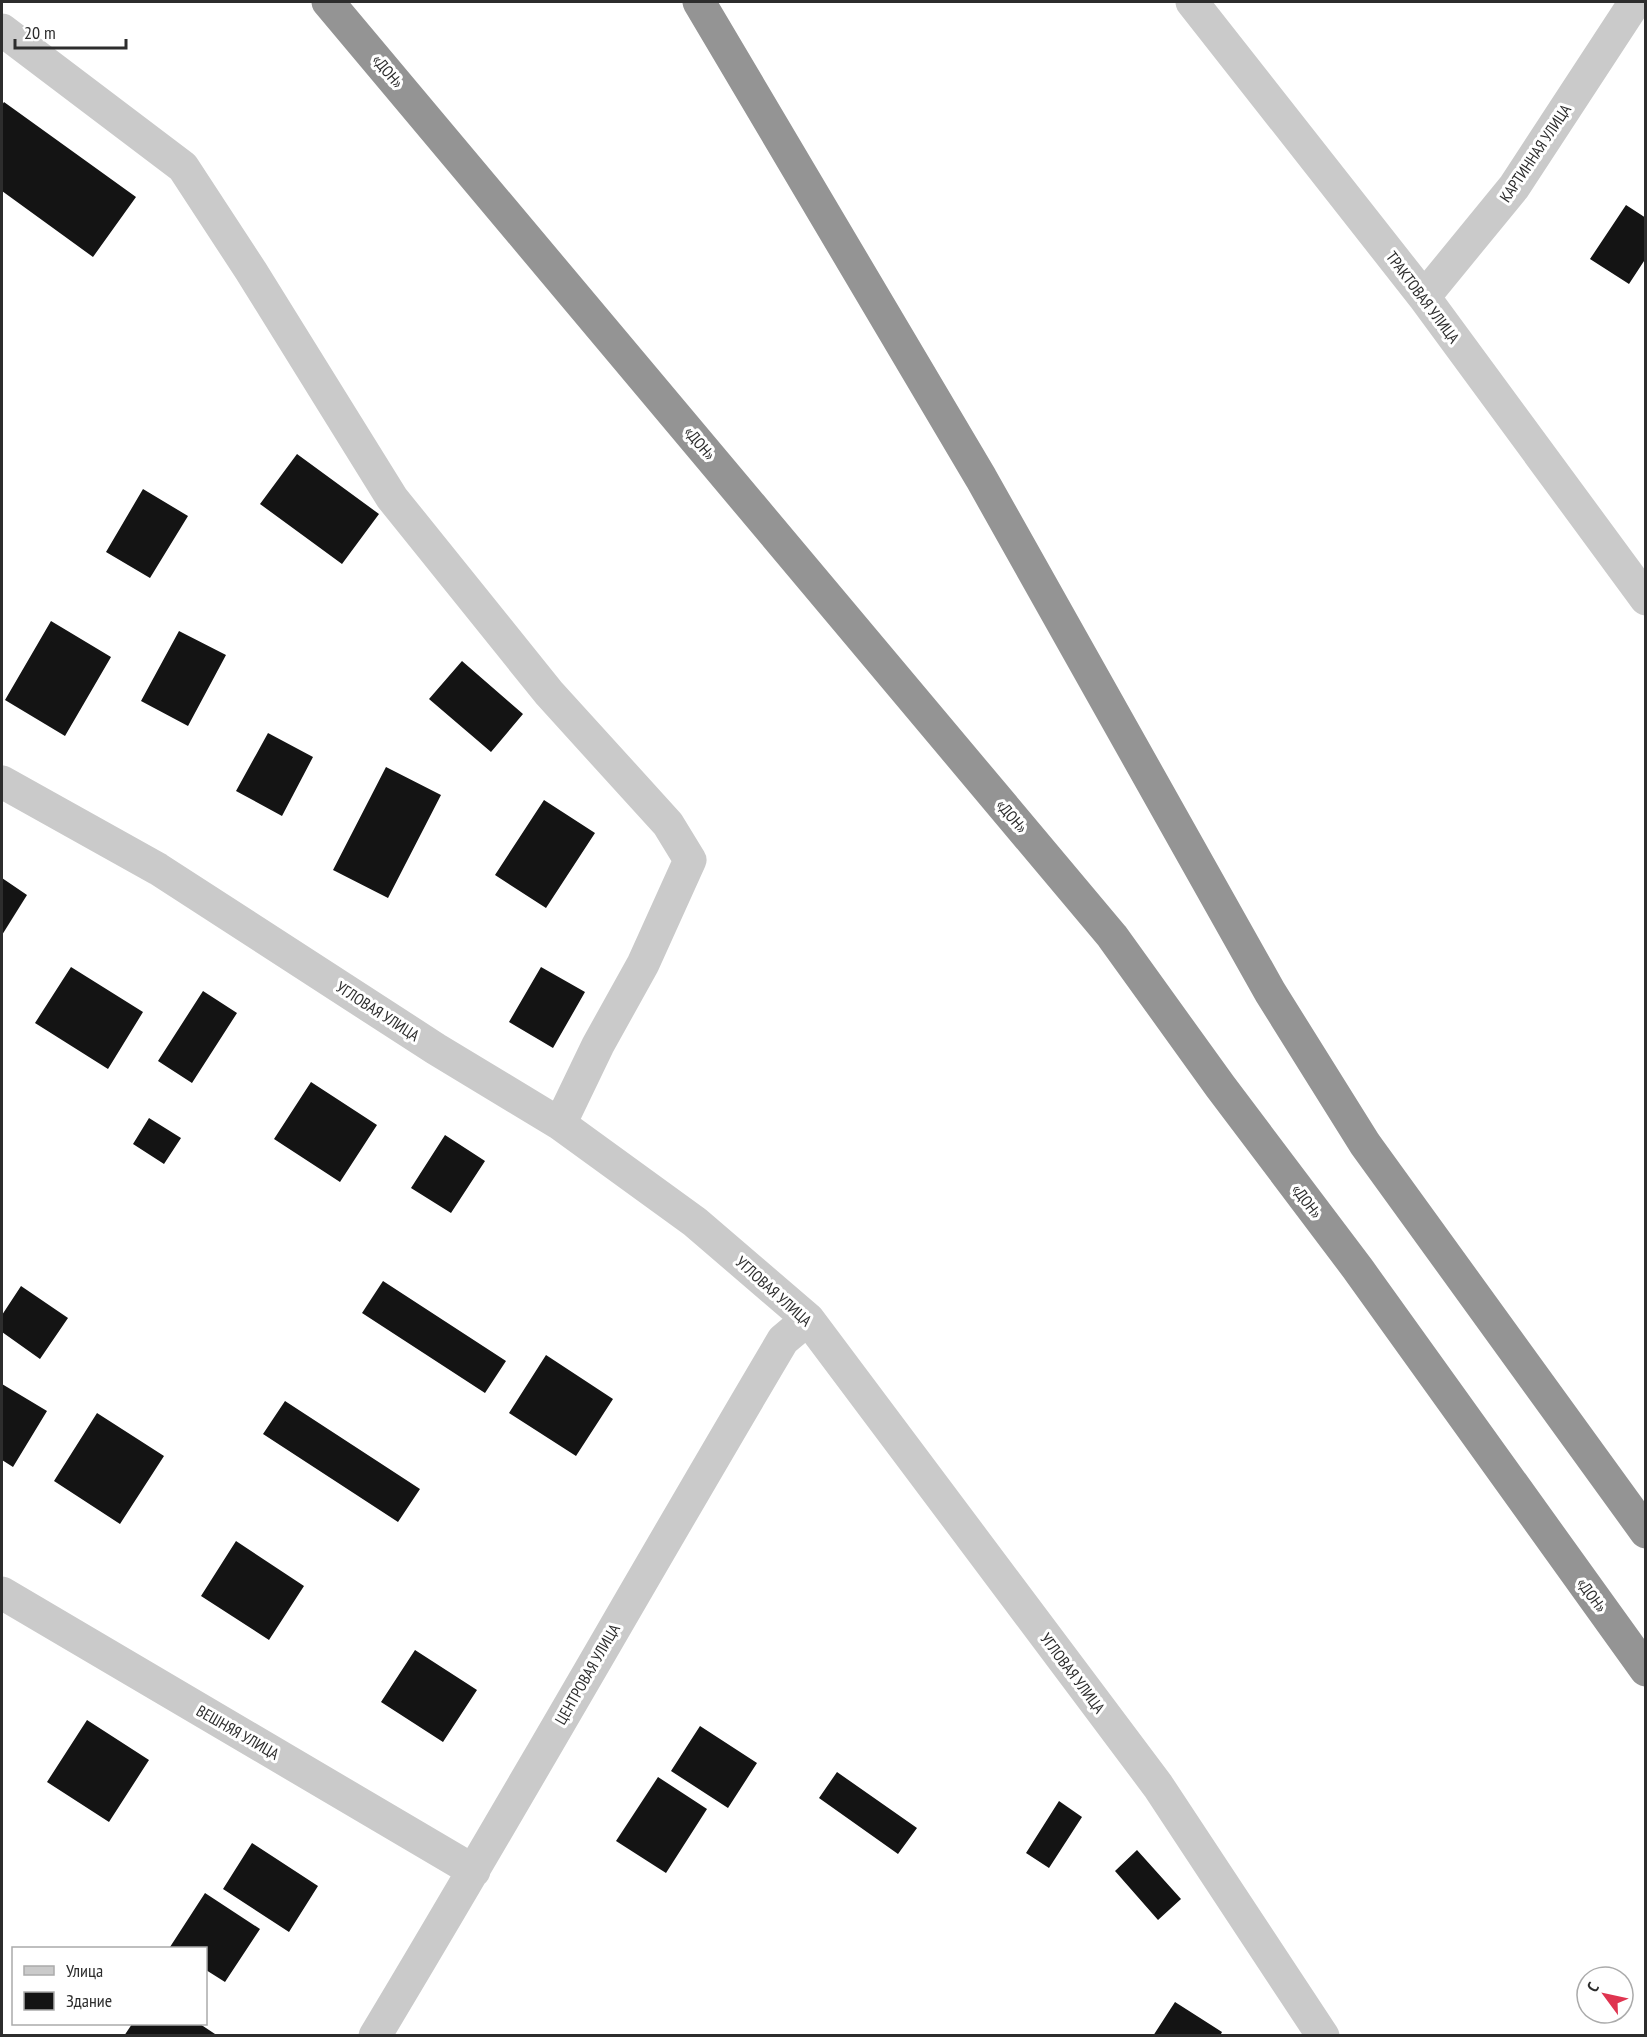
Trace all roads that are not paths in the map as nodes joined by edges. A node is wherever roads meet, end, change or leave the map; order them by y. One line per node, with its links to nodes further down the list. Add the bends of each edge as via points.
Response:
1 (328, 2): 13 (highway, «ДОН», via 1112,936 1358,1269)
2 (699, 2): 11 (highway, via 981,478 1270,992 1365,1144)
3 (1192, 2): 6 (street, ТРАКТОВАЯ УЛИЦА)
4 (1635, 2): 6 (street, КАРТИННАЯ УЛИЦА, via 1514,188)
5 (2, 30): 9 (street, via 183,167 392,498 549,693 668,824 690,860 644,964 598,1045)
6 (1424, 297): 7 (street, ТРАКТОВАЯ УЛИЦА)
7 (1646, 599)
8 (2, 782): 9 (street, УГЛОВАЯ УЛИЦА, via 158,869 436,1049)
9 (560, 1124): 10 (street, УГЛОВАЯ УЛИЦА, via 694,1222)
10 (808, 1319): 14 (street, ЦЕНТРОВАЯ УЛИЦА, via 783,1340); 16 (street, УГЛОВАЯ УЛИЦА, via 1158,1786)
11 (1646, 1532)
12 (2, 1593): 14 (street, ВЕШНЯЯ УЛИЦА)
13 (1646, 1670)
14 (474, 1871): 15 (street, ЦЕНТРОВАЯ УЛИЦА)
15 (375, 2036)
16 (1323, 2036)

